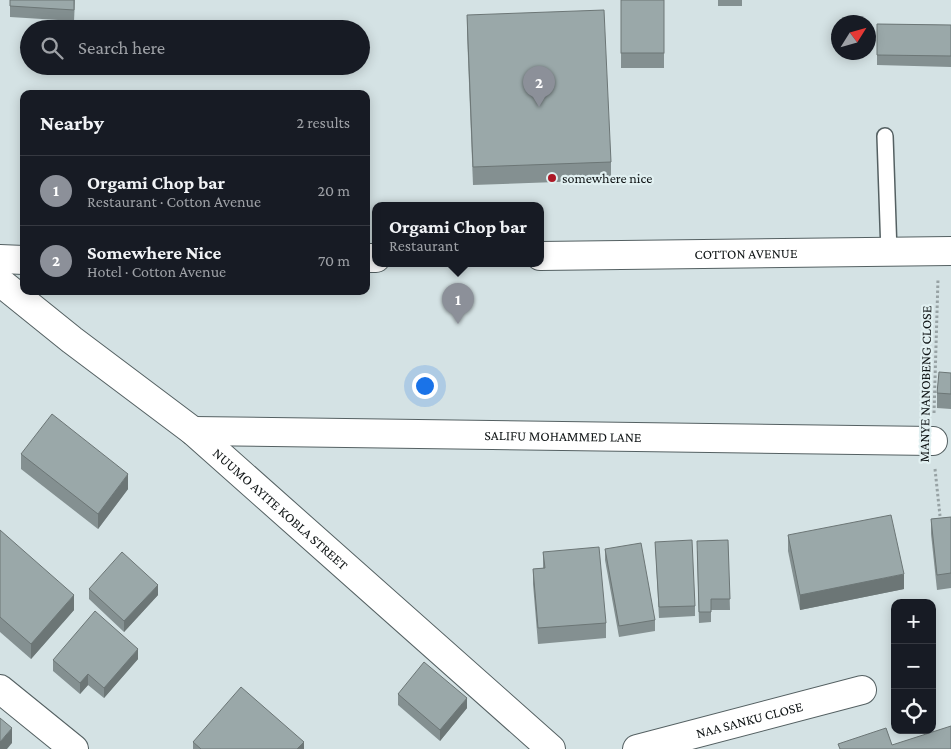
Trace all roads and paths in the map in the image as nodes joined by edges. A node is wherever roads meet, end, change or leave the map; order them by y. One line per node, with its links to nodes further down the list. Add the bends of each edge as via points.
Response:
1 (885, 136): 3 (lane)
2 (945, 251): 3 (street, COTTON AVENUE); 9 (path, MANYE NANOBENG CLOSE)
3 (889, 252): 4 (street, COTTON AVENUE)
4 (544, 256)
5 (0, 260): 6 (street)
6 (20, 260)
7 (0, 282): 8 (street, NUUMO AYITE KOBLA STREET)
8 (193, 430): 9 (street, SALIFU MOHAMMED LANE); 14 (street, NUUMO AYITE KOBLA STREET)
9 (933, 441): 10 (path, MANYE NANOBENG CLOSE)
10 (940, 516)
11 (0, 689): 13 (street)
12 (862, 690): 15 (street, NAA SANKU CLOSE)
13 (74, 749)
14 (551, 749)
15 (637, 749)

